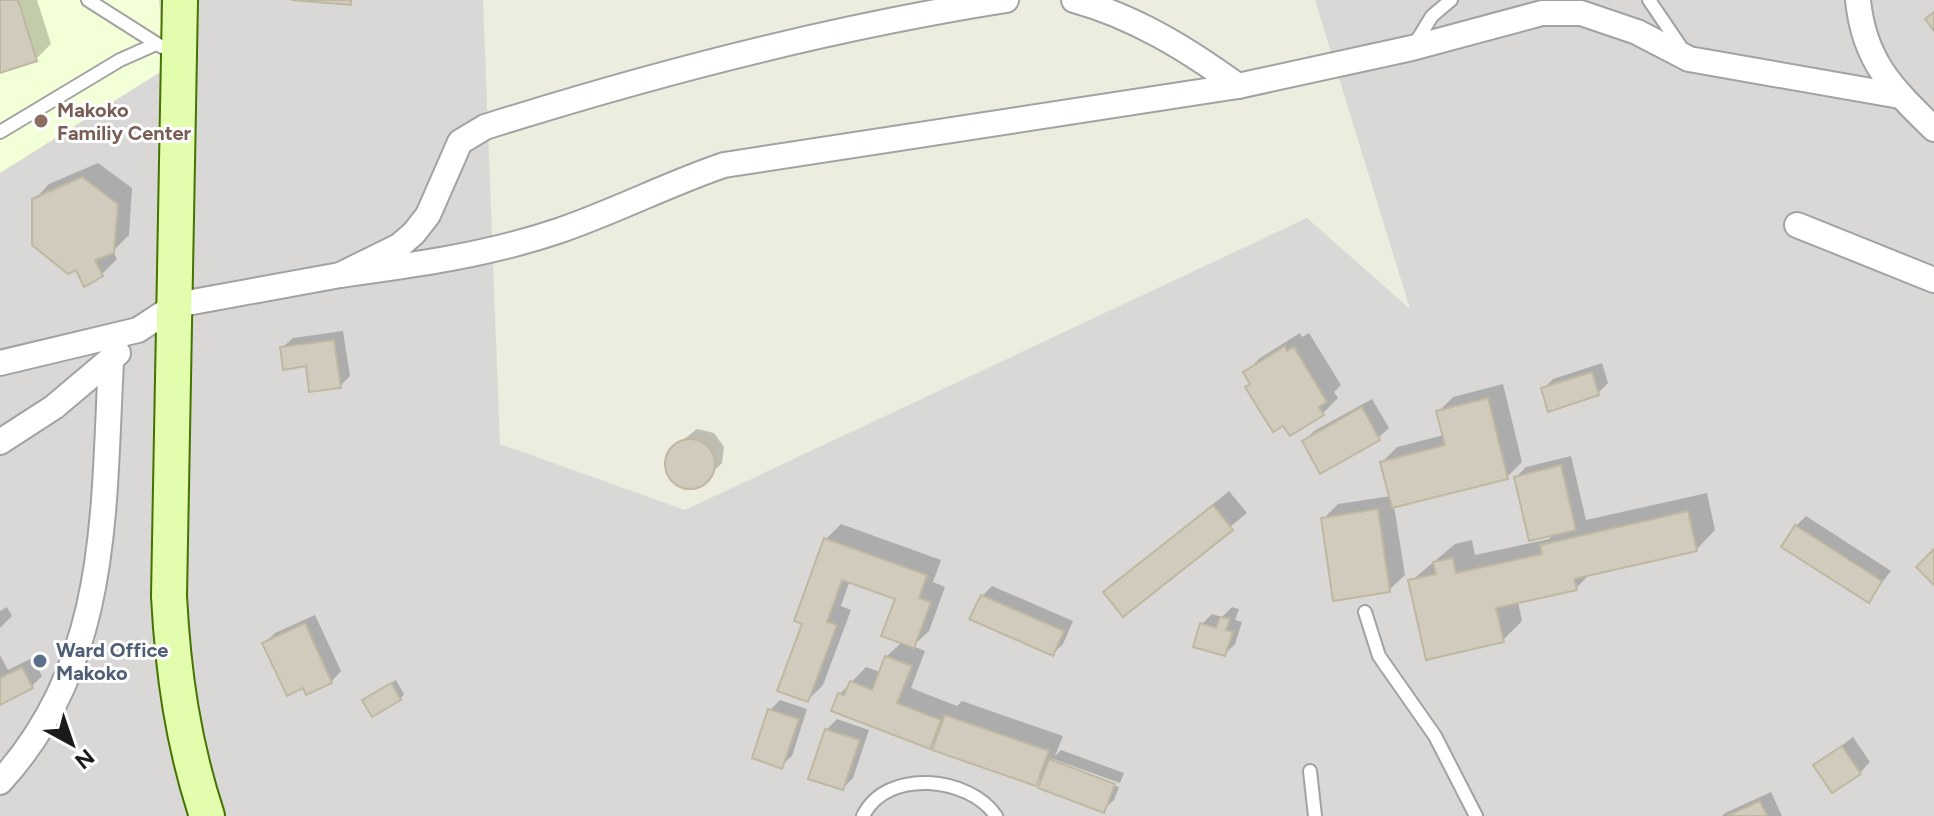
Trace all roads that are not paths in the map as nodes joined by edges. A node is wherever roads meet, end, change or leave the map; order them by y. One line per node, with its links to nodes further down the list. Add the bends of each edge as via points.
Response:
1 (88, 0): 10 (lane)
2 (180, 0): 10 (street)
3 (1006, 0): 17 (street, via 679,68 485,127 460,142 428,215 414,233)
4 (1074, 0): 12 (street, via 1171,40)
5 (1451, 0): 9 (lane, via 1432,16)
6 (1649, 0): 11 (lane)
7 (1858, 0): 13 (street, via 1873,61)
8 (1572, 6): 9 (street); 11 (street)
9 (1412, 48): 12 (street)
10 (169, 52): 15 (lane, via 120,60); 19 (street)
11 (1689, 59): 13 (street)
12 (1238, 86): 17 (street, via 724,165 509,246)
13 (1900, 96): 14 (street)
14 (1934, 129)
15 (0, 132)
16 (1797, 225): 18 (street)
17 (340, 275): 19 (street)
18 (1934, 280)
19 (176, 305): 20 (street); 28 (street, via 171,644 185,747)
20 (138, 330): 21 (street); 22 (street)
21 (111, 361): 23 (street); 26 (street, via 101,556 89,604 52,713)
22 (0, 363)
23 (0, 442)
24 (1365, 612): 31 (lane, via 1379,656 1435,736)
25 (1310, 771): 30 (lane)
26 (0, 782)
27 (862, 814): 29 (lane, via 888,793 917,783 976,794)
28 (207, 816)
29 (996, 816)
30 (1315, 816)
31 (1476, 816)

